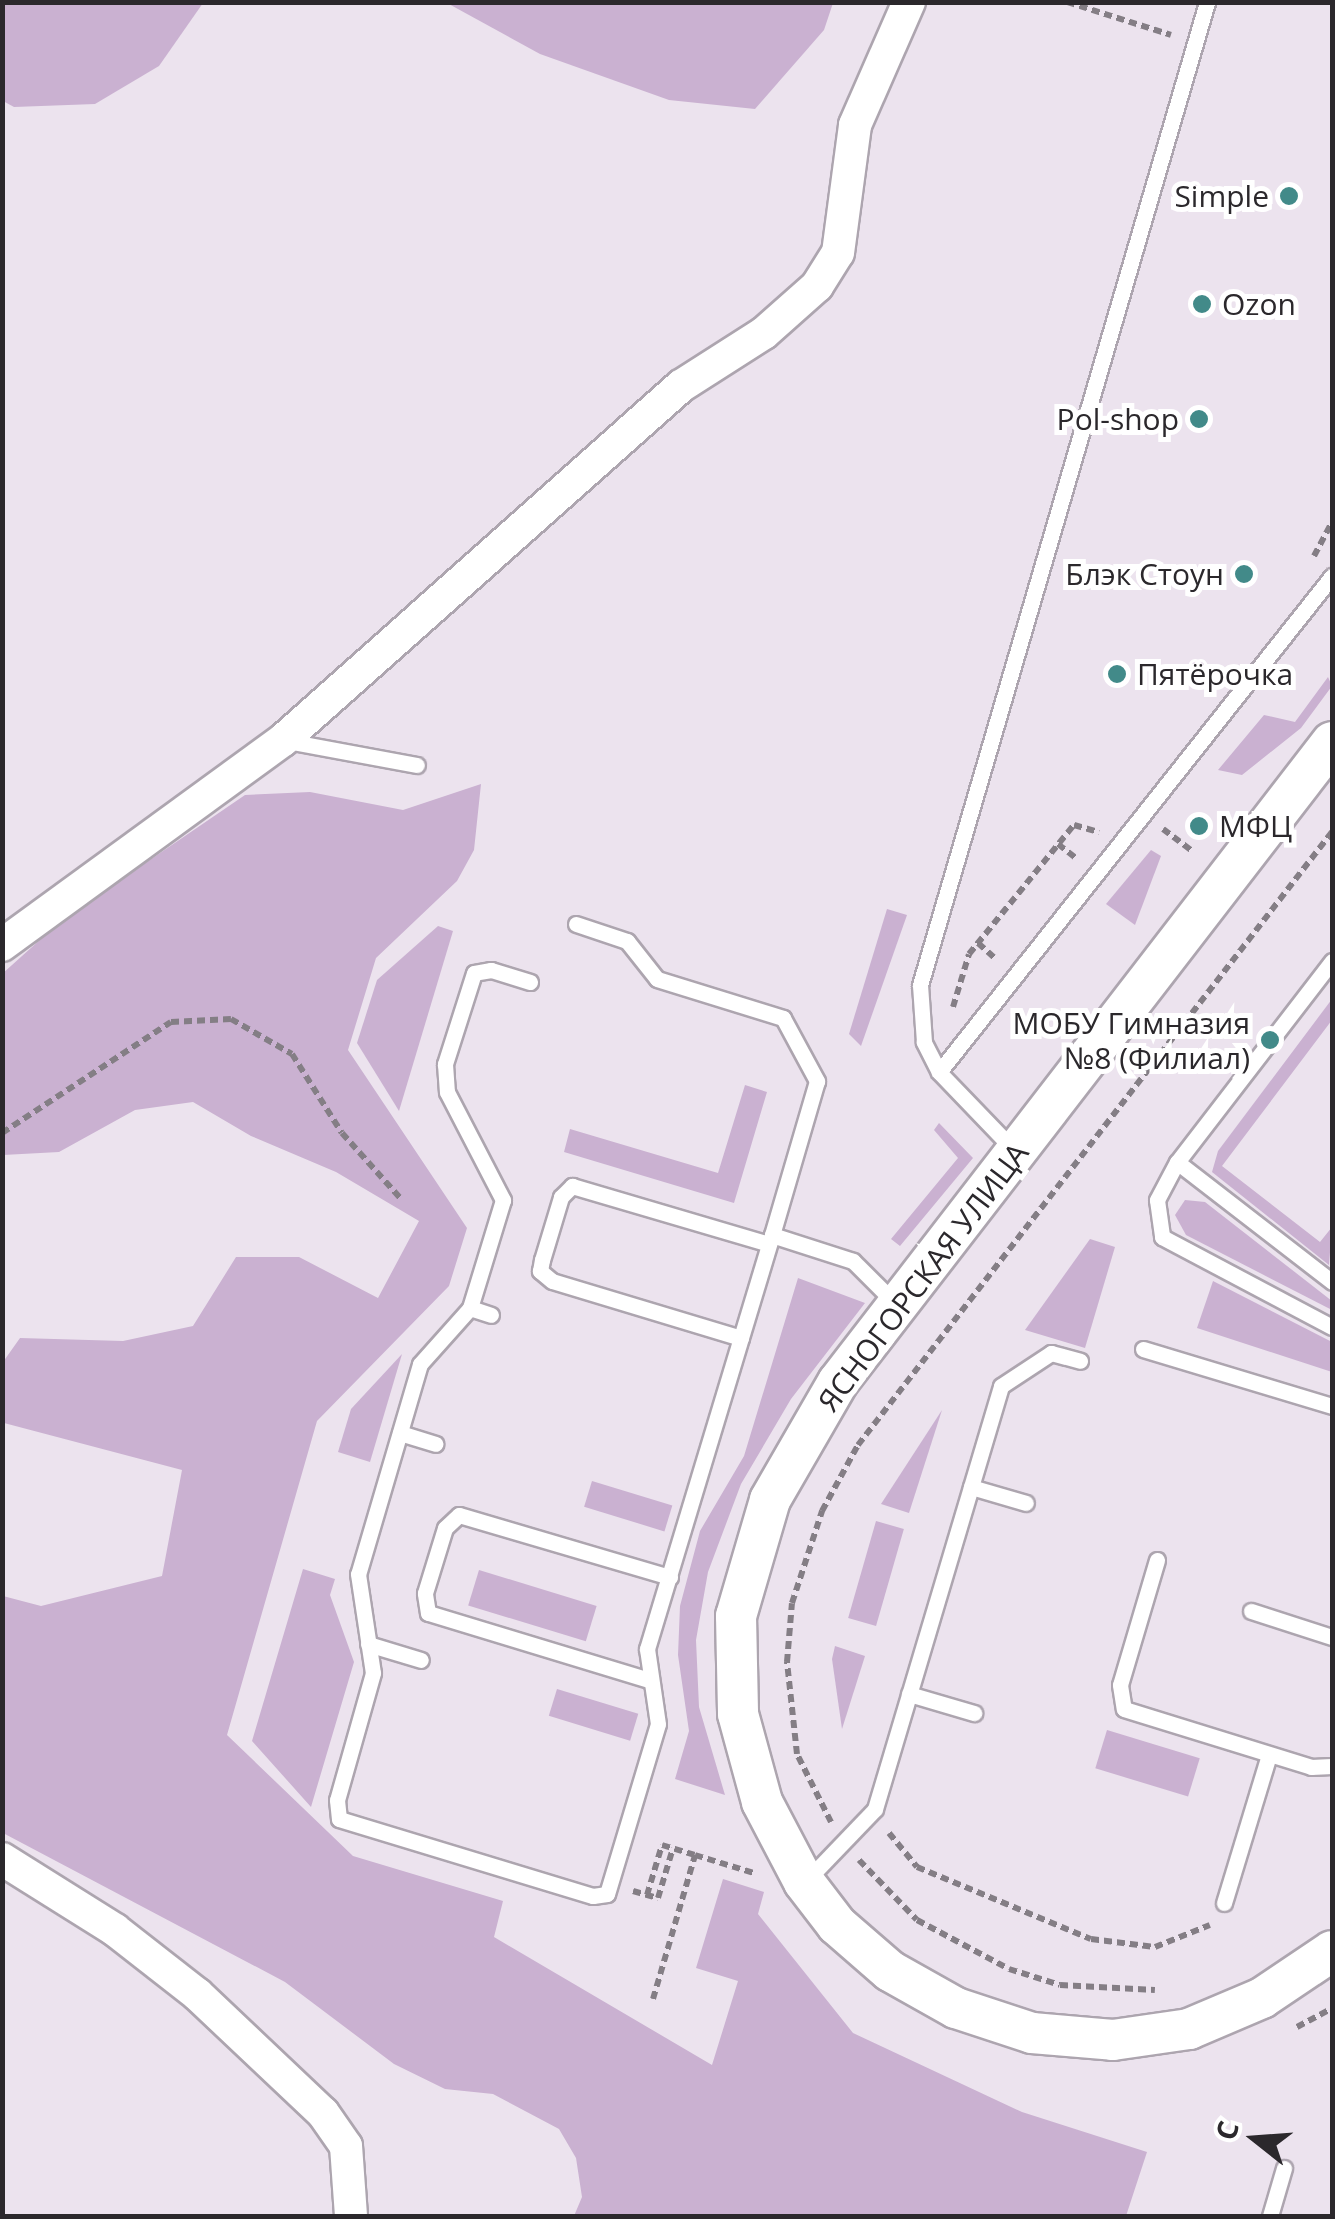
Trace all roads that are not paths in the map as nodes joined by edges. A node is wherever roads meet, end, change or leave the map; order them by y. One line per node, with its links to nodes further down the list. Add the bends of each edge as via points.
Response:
1 (909, 2): 4 (street, via 855,125 838,253 817,286 764,332 681,386)
2 (1207, 2): 11 (lane, via 927,950 920,985 924,1042)
3 (1332, 576): 11 (lane)
4 (283, 740): 6 (lane); 8 (street)
5 (1332, 742): 12 (street, ЯСНОГОРСКАЯ УЛИЦА)
6 (417, 765)
7 (576, 924): 14 (lane, via 628,940 657,979 774,1014 788,1025 817,1081)
8 (2, 945)
9 (1332, 961): 13 (lane)
10 (530, 982): 17 (lane, via 491,970 474,973 442,1080 503,1200)
11 (939, 1072): 12 (lane)
12 (1016, 1152): 16 (street, ЯСНОГОРСКАЯ УЛИЦА)
13 (1177, 1162): 15 (lane); 19 (lane, via 1156,1200 1162,1237)
14 (770, 1240): 16 (lane, via 853,1261); 20 (lane); 20 (lane, via 572,1186 561,1197 542,1260 540,1271 552,1281)
15 (1332, 1282)
16 (897, 1306): 40 (street, ЯСНОГОРСКАЯ УЛИЦА, via 838,1382 770,1500 736,1616 738,1714 762,1802)
17 (470, 1308): 18 (lane); 24 (lane, via 425,1354)
18 (491, 1315)
19 (1332, 1327)
20 (741, 1338): 29 (lane)
21 (1143, 1350): 23 (lane)
22 (1080, 1360): 26 (lane, via 1051,1353 1006,1378)
23 (1332, 1406)
24 (400, 1433): 25 (lane); 32 (lane, via 356,1585)
25 (435, 1444)
26 (971, 1487): 27 (lane); 35 (lane)
27 (1026, 1503)
28 (1158, 1560): 37 (lane, via 1120,1686 1124,1709)
29 (670, 1576): 34 (lane, via 647,1650); 34 (lane, via 459,1515 445,1528 425,1593 428,1613)
30 (1251, 1611): 31 (lane)
31 (1332, 1637)
32 (368, 1644): 33 (lane); 34 (lane, via 371,1689 338,1800 340,1819 593,1896 607,1894 612,1885 656,1736)
33 (421, 1660)
34 (649, 1680)
35 (910, 1694): 36 (lane); 40 (lane, via 873,1813)
36 (974, 1713)
37 (1269, 1755): 38 (lane); 41 (lane)
38 (1332, 1766)
39 (2, 1858): 44 (street, via 115,1930 197,1994 323,2113 346,2146)
40 (804, 1882): 42 (street, ЯСНОГОРСКАЯ УЛИЦА, via 837,1924 890,1971 956,2008 1032,2033 1113,2040 1189,2029 1262,1998)
41 (1224, 1904)
42 (1332, 1951)
43 (1284, 2168): 45 (lane)
44 (351, 2216)
45 (1270, 2216)

